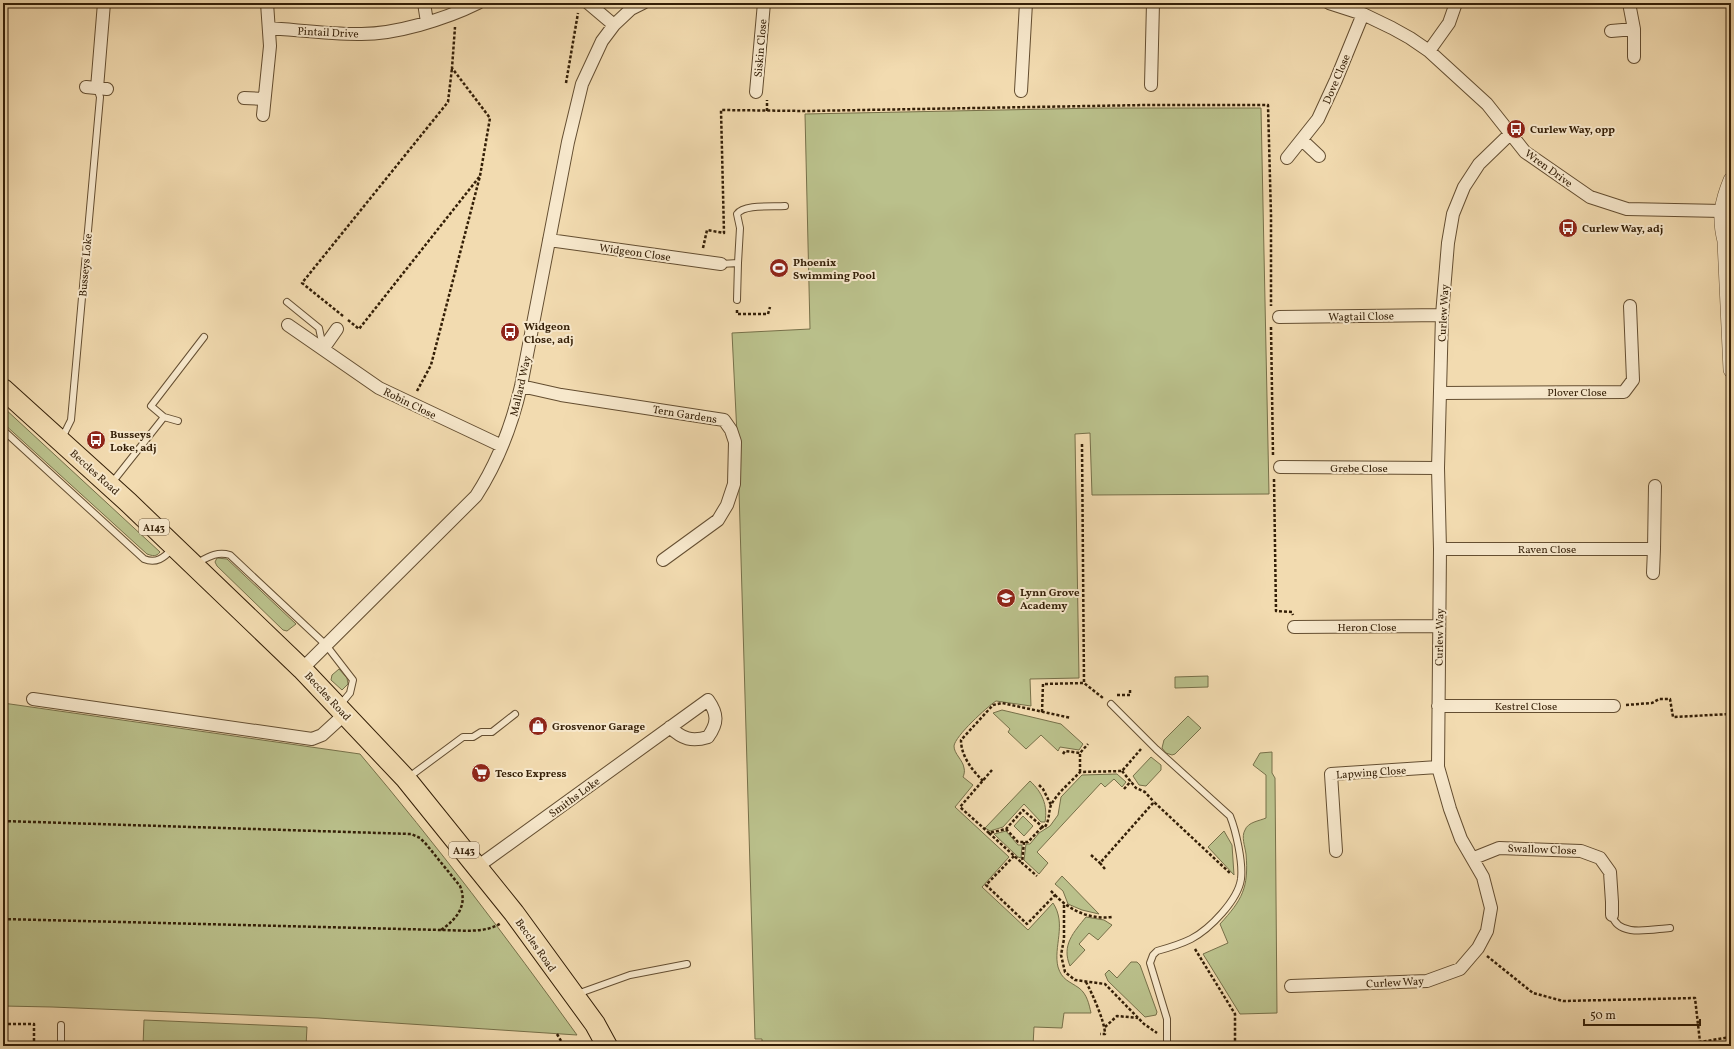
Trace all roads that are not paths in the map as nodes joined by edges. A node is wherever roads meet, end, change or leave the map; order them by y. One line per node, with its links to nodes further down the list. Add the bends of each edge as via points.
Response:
1 (104, 3): 22 (street, Busseys Loke)
2 (267, 3): 16 (street)
3 (424, 3): 14 (street)
4 (478, 3): 14 (street, Pintail Drive)
5 (643, 3): 15 (street, Mallard Way)
6 (764, 3): 24 (street, Siskin Close)
7 (1026, 3): 23 (street)
8 (1153, 3): 21 (street)
9 (1329, 3): 13 (street, Wren Drive)
10 (1456, 3): 19 (street, via 1449,23)
11 (1629, 3): 17 (street)
12 (584, 7): 15 (street)
13 (1362, 14): 19 (street, Wren Drive, via 1410,38); 29 (street, Dove Close, via 1321,112)
14 (427, 22): 16 (street, Pintail Drive, via 403,29 359,34)
15 (614, 25): 35 (street, Mallard Way, via 602,41 582,84)
16 (269, 28): 26 (street, via 270,46)
17 (1634, 28): 18 (street); 20 (street)
18 (1611, 31)
19 (1429, 51): 28 (street, Wren Drive, via 1487,104)
20 (1634, 57)
21 (1152, 86)
22 (96, 88): 54 (lane, Busseys Loke, via 100,97 71,420)
23 (1021, 91)
24 (756, 92)
25 (244, 98): 26 (street)
26 (264, 99): 27 (street)
27 (263, 115)
28 (1511, 133): 34 (street, Wren Drive, via 1525,152 1590,197 1627,209); 41 (street, Curlew Way, via 1479,164 1464,187 1453,214)
29 (1302, 140): 30 (street); 31 (street, Dove Close)
30 (1319, 156)
31 (1287, 158)
32 (1731, 180): 34 (street, via 1724,196)
33 (785, 206): 36 (lane, via 746,208 738,211)
34 (1722, 211): 47 (street)
35 (549, 240): 37 (street, Widgeon Close); 48 (street, Mallard Way)
36 (738, 263): 37 (lane); 38 (lane)
37 (721, 264)
38 (737, 300)
39 (287, 302): 46 (lane, via 319,328)
40 (1630, 306): 50 (street, Plover Close, via 1633,380 1624,392)
41 (1442, 315): 42 (street, Wagtail Close); 50 (street, Curlew Way)
42 (1274, 317)
43 (288, 325): 46 (street, Robin Close)
44 (337, 329): 46 (street)
45 (204, 337): 51 (lane, via 151,406)
46 (323, 349): 55 (street, Robin Close, via 379,388)
47 (1731, 370)
48 (521, 386): 55 (street, Mallard Way, via 514,416); 63 (street, Tern Gardens, via 561,395 724,420 731,430 734,442 734,484 727,505 718,520)
49 (3, 388): 54 (highway, Beccles Road / A143)
50 (1441, 393): 57 (street, Curlew Way)
51 (164, 417): 52 (lane); 58 (lane)
52 (178, 421)
53 (3, 430): 60 (lane, via 144,559 160,560)
54 (61, 441): 58 (highway, Beccles Road / A143)
55 (502, 446): 68 (street, Mallard Way, via 491,473 476,496)
56 (1276, 467): 57 (street, Grebe Close)
57 (1438, 468): 61 (street, Curlew Way)
58 (110, 485): 60 (highway, Beccles Road / A143)
59 (1656, 486): 62 (street)
60 (174, 546): 64 (highway, Beccles Road / A143)
61 (1440, 549): 62 (street, Raven Close); 66 (street, Curlew Way)
62 (1654, 549): 65 (street)
63 (662, 560)
64 (193, 565): 68 (lane, via 214,554 230,555); 69 (highway, Beccles Road / A143)
65 (1653, 573)
66 (1439, 626): 67 (street, Heron Close); 72 (street, Curlew Way)
67 (1294, 627)
68 (326, 645): 69 (street, Mallard Way); 74 (lane, via 353,680)
69 (302, 669): 74 (highway, Beccles Road / A143)
70 (33, 699): 74 (street, via 312,739 322,736)
71 (1111, 704): 90 (lane, via 1230,816 1240,857 1240,883 1233,899 1223,911 1209,926 1189,940 1157,951 1153,955 1150,963 1167,1019)
72 (1438, 706): 73 (street, Kestrel Close); 77 (street, Curlew Way)
73 (1614, 706)
74 (342, 711): 78 (highway, Beccles Road / A143)
75 (515, 714): 78 (lane, via 492,732 463,737)
76 (670, 727): 81 (street, Smiths Loke)
77 (1438, 767): 79 (street, Lapwing Close, via 1331,774); 80 (street, Curlew Way, via 1461,839)
78 (406, 779): 81 (highway, Beccles Road / A143)
79 (1336, 851)
80 (1474, 858): 82 (street, Swallow Close, via 1499,848 1581,851 1600,858 1610,872); 85 (street, Curlew Way, via 1484,877 1491,908 1487,931 1478,948 1460,969 1427,981)
81 (477, 867): 86 (highway, Beccles Road / A143)
82 (1612, 915): 83 (lane, via 1616,924 1626,930)
83 (1670, 928)
84 (687, 964): 86 (lane, via 630,975)
85 (1291, 986)
86 (573, 995): 89 (highway, Beccles Road / A143, via 595,1024)
87 (61, 1025): 88 (lane)
88 (61, 1046)
89 (607, 1046)
90 (1167, 1046)

